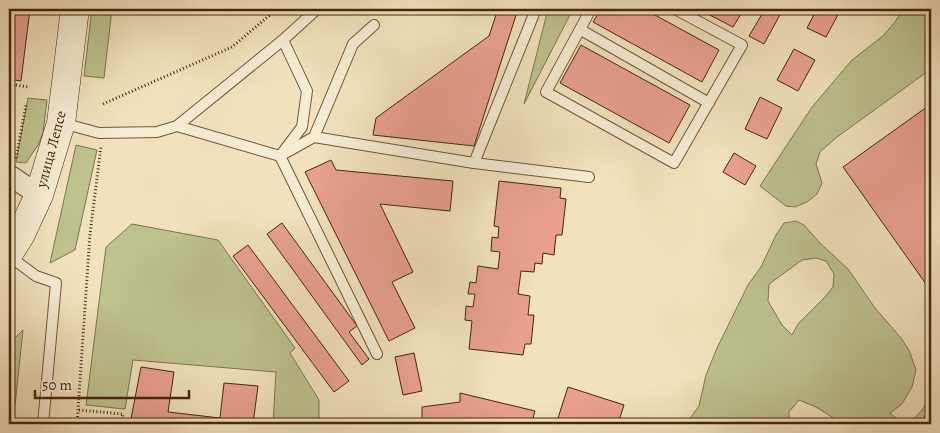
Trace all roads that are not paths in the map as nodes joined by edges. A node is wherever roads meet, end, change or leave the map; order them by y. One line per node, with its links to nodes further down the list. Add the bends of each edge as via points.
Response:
1 (75, 9): 10 (main road, улица Лепсе)
2 (317, 9): 8 (lane)
3 (536, 9): 14 (lane)
4 (591, 9): 7 (lane)
5 (675, 9): 9 (lane, via 742,45)
6 (374, 25): 12 (lane, via 353,44)
7 (581, 30): 9 (lane); 9 (lane, via 546,92 674,163)
8 (283, 40): 11 (lane); 13 (lane, via 307,91 302,127)
9 (709, 103)
10 (61, 123): 11 (lane, via 99,133 157,132); 17 (main road, улица Лепсе)
11 (177, 126): 13 (lane)
12 (314, 137): 13 (lane); 14 (lane)
13 (280, 156): 19 (lane)
14 (474, 163): 15 (lane)
15 (589, 176)
16 (10, 177): 17 (street)
17 (39, 195): 18 (main road, улица Лепсе)
18 (9, 254): 20 (lane, via 36,276 56,283)
19 (377, 354)
20 (43, 424)

